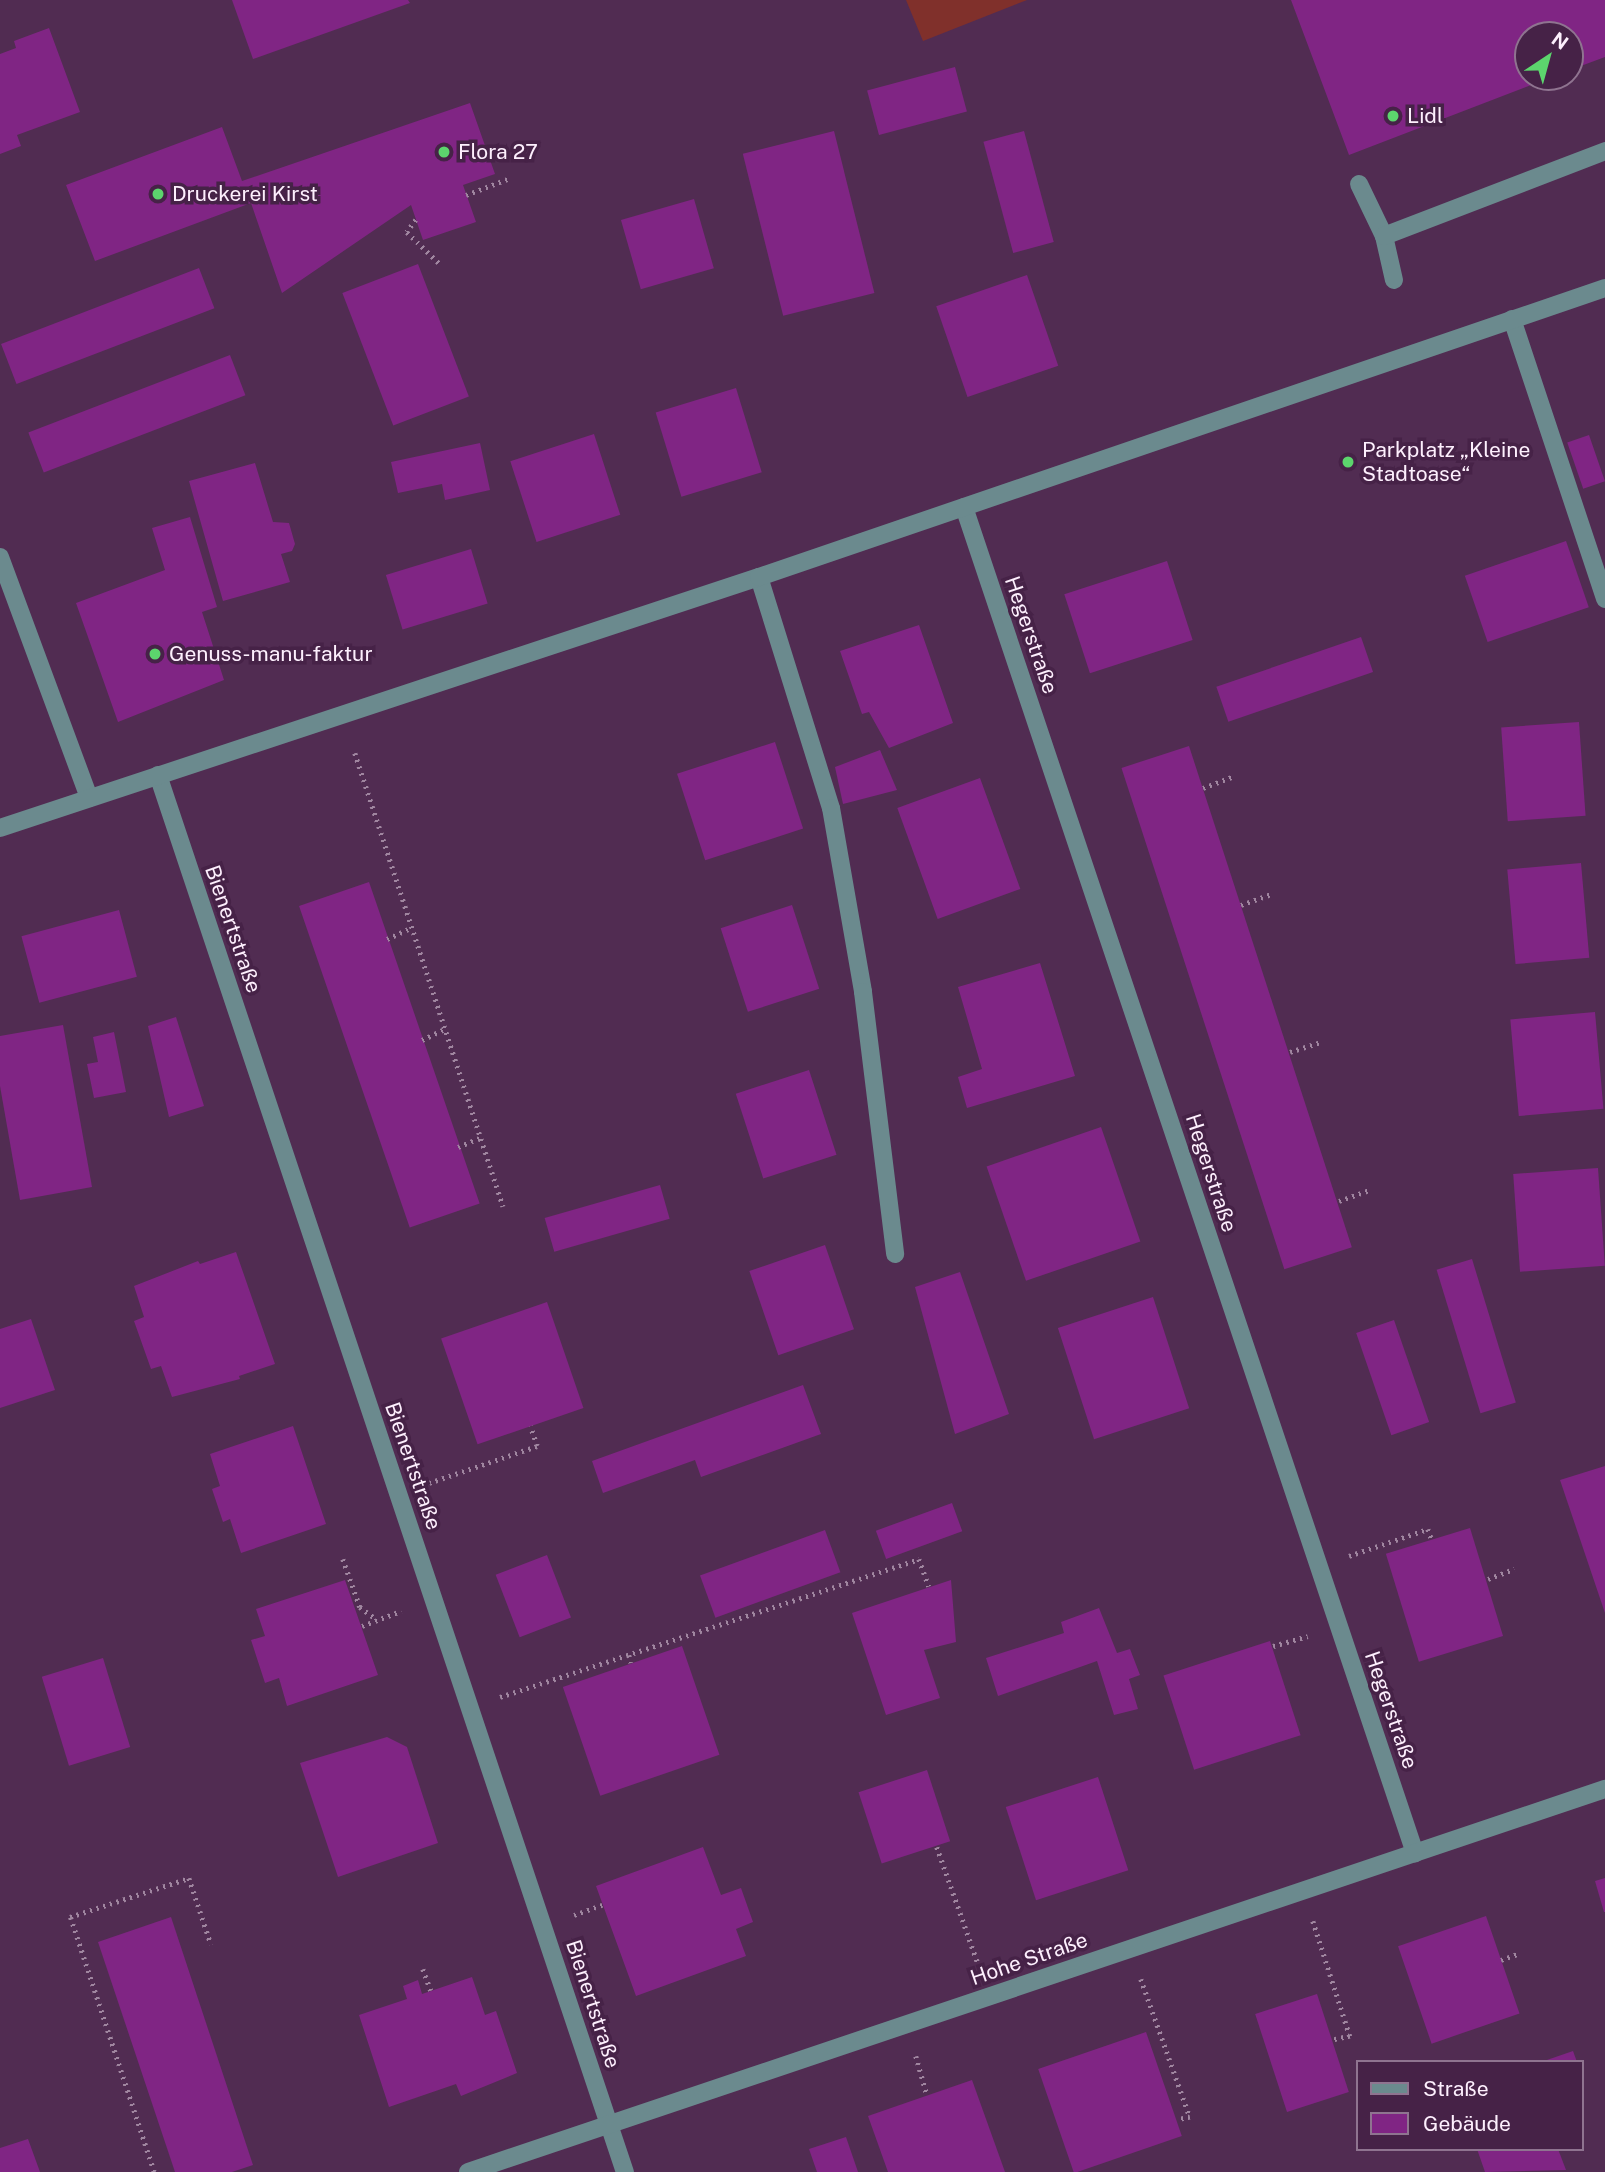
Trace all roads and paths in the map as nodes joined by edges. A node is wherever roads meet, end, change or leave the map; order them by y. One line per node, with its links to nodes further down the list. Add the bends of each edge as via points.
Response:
1 (1605, 151): 6 (street)
2 (510, 178): 4 (path)
3 (1359, 184): 6 (street)
4 (467, 195)
5 (416, 220): 7 (path, via 407,232)
6 (1384, 236): 8 (street)
7 (440, 264)
8 (1394, 280)
9 (1605, 288): 10 (street)
10 (1513, 319): 11 (street); 14 (street)
11 (964, 507): 13 (street); 39 (street, Hegerstraße)
12 (0, 557): 19 (street)
13 (760, 577): 16 (street); 34 (street, via 831,808 863,992)
14 (1605, 599)
15 (355, 752): 23 (path)
16 (158, 775): 19 (street); 36 (street, Bienertstraße)
17 (1233, 777): 18 (path)
18 (1203, 788)
19 (89, 798): 20 (street)
20 (0, 828)
21 (1272, 894): 22 (path)
22 (1241, 905)
23 (411, 928): 24 (path); 25 (path)
24 (387, 939)
25 (445, 1029): 26 (path); 29 (path)
26 (422, 1040)
27 (1321, 1042): 28 (path)
28 (1290, 1052)
29 (481, 1137): 30 (path); 33 (path)
30 (458, 1147)
31 (1369, 1190): 32 (path)
32 (1339, 1201)
33 (503, 1206)
34 (895, 1254)
35 (530, 1426): 36 (path, via 537,1446)
36 (398, 1493): 48 (street, Bienertstraße)
37 (1432, 1540): 39 (path, via 1428,1530)
38 (343, 1559): 44 (path, via 360,1607)
39 (1319, 1566): 51 (street, Hegerstraße)
40 (1514, 1569): 41 (path)
41 (1488, 1579)
42 (929, 1586): 46 (path, via 919,1559)
43 (401, 1611): 44 (path)
44 (377, 1620): 45 (path)
45 (362, 1626)
46 (629, 1655): 47 (path); 48 (path)
47 (631, 1662)
48 (470, 1708): 64 (street, Bienertstraße)
49 (1605, 1789): 51 (street, Hohe Straße)
50 (937, 1847): 59 (path)
51 (1415, 1853): 52 (street, Hohe Straße)
52 (1303, 1891): 54 (street, Hohe Straße); 61 (path, via 1350,2036)
53 (211, 1944): 65 (path, via 189,1878 70,1917)
54 (1130, 1948): 59 (street, Hohe Straße); 63 (path, via 1190,2118)
55 (1520, 1953): 56 (path)
56 (1500, 1960)
57 (423, 1969): 58 (path)
58 (431, 1992)
59 (990, 1996): 60 (street, Hohe Straße)
60 (907, 2025): 62 (path); 64 (street, Hohe Straße)
61 (1333, 2040)
62 (927, 2095)
63 (1177, 2120)
64 (610, 2124): 66 (street, Hohe Straße); 67 (street, Bienertstraße)
65 (154, 2172)
66 (468, 2172)
67 (625, 2172)

